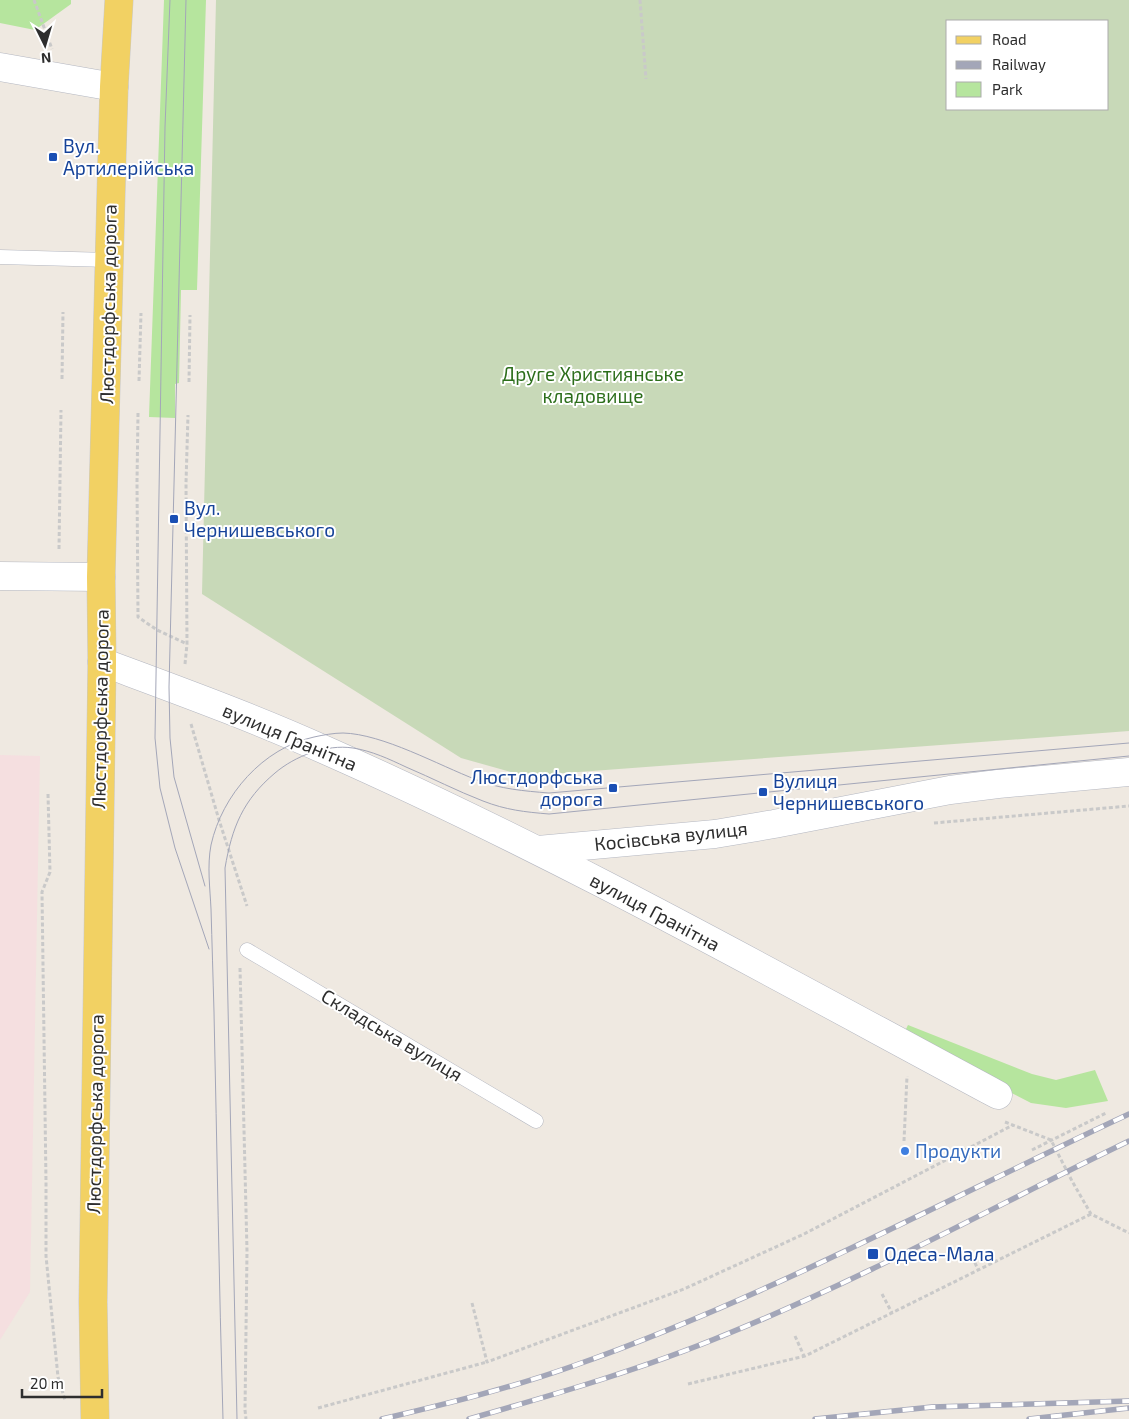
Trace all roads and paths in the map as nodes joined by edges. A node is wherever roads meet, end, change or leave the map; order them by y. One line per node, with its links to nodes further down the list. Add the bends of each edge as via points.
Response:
1 (34, 0): 5 (path)
2 (119, 0): 7 (main road, Люстдорфська дорога)
3 (640, 0): 6 (path)
4 (0, 67): 5 (street)
5 (62, 78): 7 (street)
6 (646, 79)
7 (114, 87): 9 (main road, Люстдорфська дорога)
8 (0, 258): 9 (lane)
9 (109, 260): 21 (main road, Люстдорфська дорога)
10 (64, 312): 13 (path)
11 (141, 313): 14 (path)
12 (190, 315): 15 (path)
13 (62, 379)
14 (139, 381)
15 (188, 382)
16 (61, 410): 20 (path)
17 (138, 413): 18 (path, via 138,617 187,644)
18 (188, 415)
19 (0, 576): 20 (street)
20 (59, 577): 21 (street)
21 (101, 577): 22 (main road, Люстдорфська дорога)
22 (102, 662): 23 (street, вулиця Гранітна); 50 (main road, Люстдорфська дорога, via 93,1302)
23 (182, 692): 26 (street, вулиця Гранітна, via 325,750); 27 (path)
24 (1129, 772): 26 (street, Косівська вулиця, via 950,790 715,834)
25 (48, 794): 48 (path, via 50,872 42,892 46,1256 58,1377)
26 (538, 850): 30 (street, вулиця Гранітна)
27 (247, 906)
28 (247, 950): 32 (lane, Складська вулиця); 51 (path, via 240,965 247,1252)
29 (907, 1072): 34 (path)
30 (998, 1095): 33 (path, via 986,1114)
31 (1106, 1113): 35 (path)
32 (536, 1121)
33 (1013, 1125): 35 (path); 46 (path, via 804,1234 684,1289)
34 (904, 1140)
35 (1052, 1140): 36 (path); 37 (path)
36 (1032, 1150)
37 (1090, 1214): 38 (path); 40 (path)
38 (1129, 1233)
39 (969, 1251): 40 (path)
40 (978, 1269): 43 (path)
41 (882, 1294): 43 (path)
42 (472, 1303): 46 (path)
43 (892, 1313): 45 (path)
44 (794, 1336): 45 (path)
45 (805, 1356): 47 (path)
46 (487, 1362): 49 (path)
47 (688, 1384)
48 (65, 1397)
49 (318, 1408)
50 (95, 1419)
51 (246, 1419)

